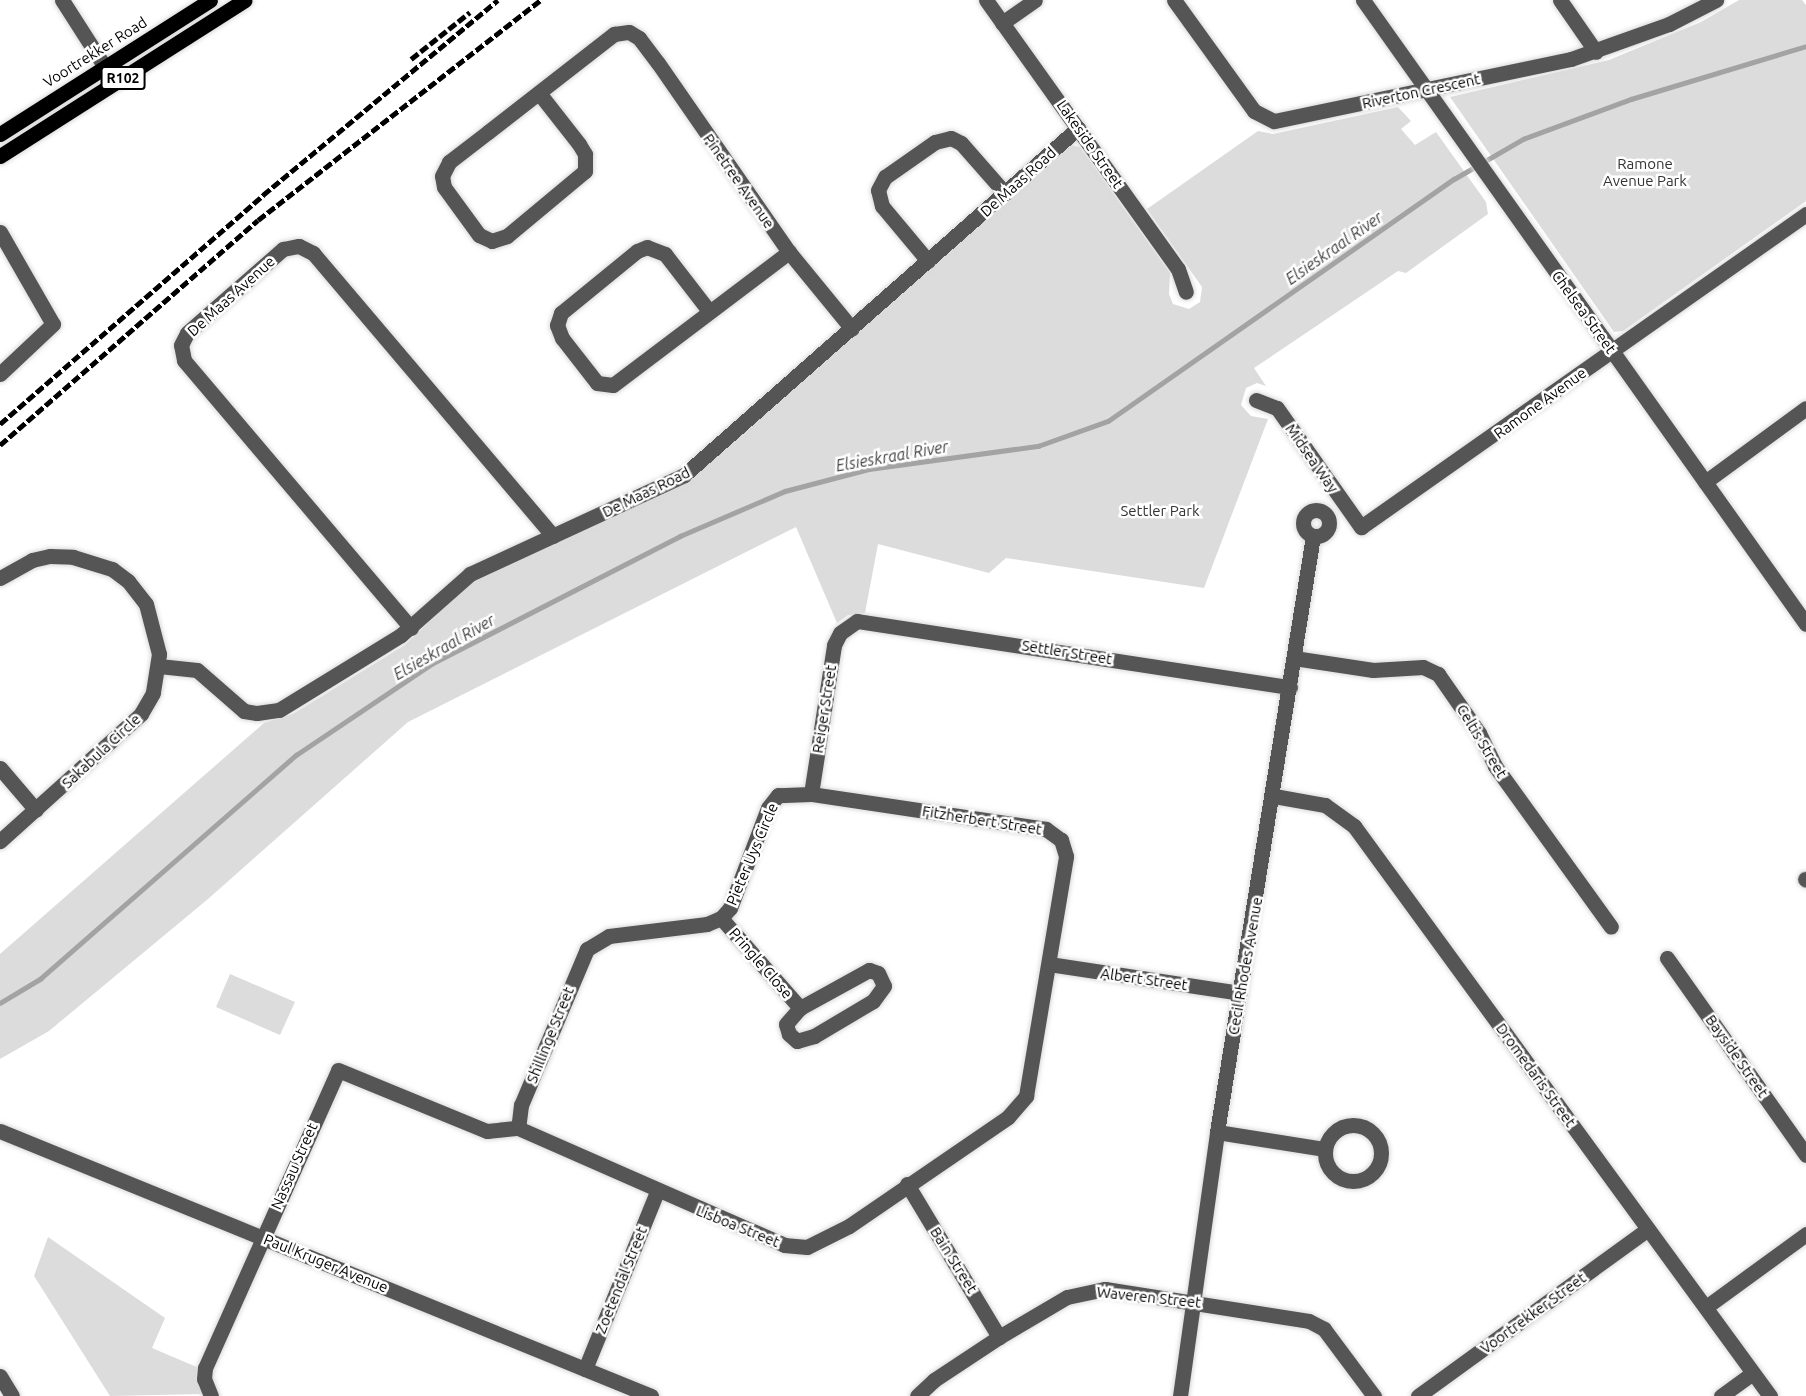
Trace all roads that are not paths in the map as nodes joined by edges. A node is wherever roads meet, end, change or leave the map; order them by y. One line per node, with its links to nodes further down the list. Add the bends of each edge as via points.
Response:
1 (62, 0): 12 (street)
2 (210, 0): 12 (main road, Voortrekker Road / R102)
3 (245, 0): 13 (main road, R102)
4 (986, 0): 10 (street, Lakeside Street)
5 (1035, 0): 10 (street)
6 (1174, 0): 14 (street, Riverton Crescent, via 1247,104 1263,119 1284,121)
7 (1363, 0): 14 (street, Chelsea Street)
8 (1560, 0): 11 (street)
9 (1716, 0): 11 (street, Riverton Crescent, via 1669,24)
10 (1002, 23): 16 (street, Lakeside Street)
11 (1596, 52): 14 (street, Riverton Crescent)
12 (105, 67): 13 (street); 17 (main road, Voortrekker Road / R102)
13 (115, 83): 18 (main road, R102)
14 (1426, 90): 27 (street, Chelsea Street)
15 (539, 93): 15 (street, via 585,154 585,171 507,237 484,238 448,195 442,181 445,169); 22 (street, Pinetree Avenue, via 614,34 629,32 639,38)
16 (1078, 128): 19 (street, De Maas Road); 24 (street, Lakeside Street, via 1178,269)
17 (0, 134)
18 (0, 156)
19 (1005, 193): 23 (street, De Maas Road); 23 (street, via 961,143 951,138 935,142 885,177 878,190 882,206)
20 (1806, 214): 27 (street, Ramone Avenue)
21 (0, 232): 28 (street, via 53,318 49,331)
22 (789, 252): 25 (street); 26 (street, Pinetree Avenue)
23 (928, 261): 26 (street, De Maas Road)
24 (1186, 292)
25 (709, 311): 25 (street, via 628,377 609,386 597,383 589,374 557,325 561,313 647,247 665,254)
26 (852, 329): 33 (street, De Maas Road, via 694,468 658,489)
27 (1612, 351): 31 (street, Chelsea Street); 32 (street, Ramone Avenue)
28 (0, 374)
29 (1256, 400): 32 (street, Midsea Way, via 1277,408)
30 (1806, 408): 31 (street)
31 (1706, 482): 36 (street, Chelsea Street)
32 (1361, 527)
33 (553, 536): 38 (street, De Maas Road, via 470,574); 38 (street, De Maas Avenue, via 313,253 299,246 283,249 187,333 181,345 184,360)
34 (1313, 536): 39 (street, Cecil Rhodes Avenue)
35 (0, 578): 40 (street, Sakabula Circle, via 32,560 50,556 73,557 112,569 134,587 150,613 159,641)
36 (1806, 624)
37 (846, 627): 41 (street, Settler Street, via 857,621 876,622); 43 (street, Reiger Street, via 834,645)
38 (411, 628): 40 (street, De Maas Road, via 286,707 271,712 244,711 190,667)
39 (1294, 658): 41 (street, Cecil Rhodes Avenue); 48 (street, Celtis Street, via 1373,670 1423,667 1438,674 1479,733 1496,766)
40 (159, 666): 45 (street, Sakabula Circle, via 153,693 141,714)
41 (1290, 687): 44 (street, Cecil Rhodes Avenue)
42 (0, 768): 45 (street)
43 (811, 794): 47 (street, Pieter Uys Circle, via 783,793 771,803 730,908); 51 (street, Fitzherbert Street, via 1046,829 1054,834 1066,856)
44 (1274, 796): 52 (street, Cecil Rhodes Avenue); 61 (street, Dromedaris Street, via 1325,805 1354,826)
45 (36, 810): 46 (street, Sakabula Circle)
46 (0, 841)
47 (721, 918): 49 (street, Pieter Uys Circle, via 707,924 609,936); 53 (street, Pringle Close)
48 (1611, 927)
49 (590, 945): 54 (street, Shillinge Street, via 579,961 526,1094)
50 (1667, 958): 58 (street, Bayside Street)
51 (1049, 964): 52 (street, Albert Street); 59 (street, Lisboa Street, via 1026,1096 1008,1117)
52 (1240, 993): 56 (street, Cecil Rhodes Avenue)
53 (800, 1008): 53 (street, Pringle Close, via 869,970 883,981 883,990 873,1001 814,1036 797,1041 786,1024)
54 (518, 1128): 60 (street, Lisboa Street); 63 (street, Nassau Street, via 487,1131 342,1070 334,1073)
55 (0, 1131): 63 (street, Paul Kruger Avenue)
56 (1217, 1132): 57 (street); 64 (street, Cecil Rhodes Avenue)
57 (1324, 1149)
58 (1806, 1155)
59 (907, 1184): 60 (street, Lisboa Street, via 849,1226 807,1247 784,1245); 66 (street, Bain Street)
60 (657, 1192): 67 (street, Zoetendal Street)
61 (1648, 1229): 65 (street, Dromedaris Street); 76 (street, Voortrekker Street)
62 (1806, 1234): 65 (street)
63 (262, 1237): 67 (street, Paul Kruger Avenue); 70 (street, Nassau Street, via 205,1368)
64 (1194, 1302): 66 (street, Waveren Street, via 1090,1290 1067,1297); 74 (street, Cecil Rhodes Avenue); 75 (street, Waveren Street, via 1316,1323)
65 (1706, 1307): 68 (street, Dromedaris Street)
66 (999, 1337): 73 (street, Waveren Street, via 934,1380)
67 (585, 1369): 72 (street, Paul Kruger Avenue)
68 (1753, 1373): 77 (street); 78 (street, Dromedaris Street)
69 (0, 1376): 71 (street)
70 (210, 1394)
71 (12, 1396)
72 (651, 1396)
73 (917, 1396)
74 (1180, 1396)
75 (1374, 1396)
76 (1418, 1396)
77 (1721, 1396)
78 (1770, 1396)

